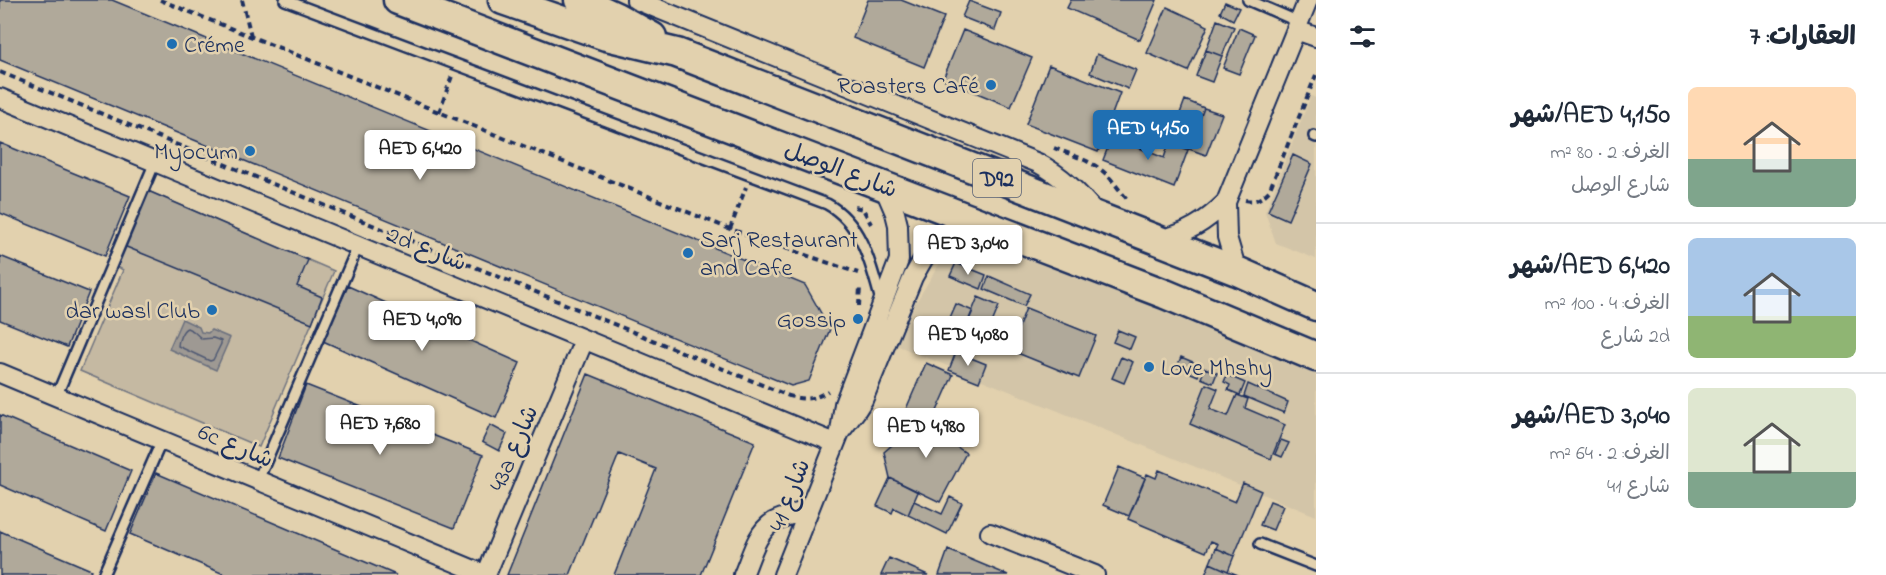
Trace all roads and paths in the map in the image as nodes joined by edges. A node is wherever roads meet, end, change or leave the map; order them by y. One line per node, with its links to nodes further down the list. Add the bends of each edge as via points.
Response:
1 (160, 0): 10 (path)
2 (242, 0): 10 (path)
3 (285, 0): 13 (lane)
4 (398, 0): 20 (main road, شارع الوصل / D92)
5 (503, 0): 12 (main road, شارع الوصل / D92, via 606,36)
6 (579, 0): 12 (main road, شارع الوصل / D92)
7 (636, 0): 22 (street, شارع الوصل, via 1038,163 1074,188)
8 (1248, 0): 9 (lane)
9 (1305, 16): 11 (street); 21 (street)
10 (251, 36): 17 (path)
11 (1316, 37)
12 (677, 53): 22 (main road, شارع الوصل / D92)
13 (456, 64): 17 (path); 19 (lane)
14 (0, 72): 36 (path, via 789,396 803,400)
15 (1316, 75): 21 (path, via 1269,191 1254,201)
16 (0, 98): 18 (street, 2d شارع)
17 (439, 112): 24 (path)
18 (155, 162): 26 (street, 2d شارع); 37 (lane)
19 (750, 175): 24 (path); 31 (lane, via 827,204 849,220 866,252)
20 (882, 185): 23 (main road, شارع الوصل / D92); 31 (street, شارع 41, via 895,213 900,248)
21 (1227, 198): 25 (street, via 1195,228); 28 (street, via 1227,237)
22 (1100, 218): 25 (main road, شارع الوصل / D92)
23 (993, 227): 34 (main road, شارع الوصل / D92); 38 (street, شارع 41, via 946,241 925,256 913,276 863,400)
24 (730, 229): 29 (path)
25 (1156, 240): 28 (main road, شارع الوصل / D92)
26 (358, 246): 33 (street, 2d شارع); 40 (lane)
27 (856, 264): 29 (path)
28 (1237, 271): 30 (main road, شارع الوصل / D92)
29 (859, 273): 32 (path)
30 (1308, 298)
31 (882, 305): 38 (street, شارع 41, via 844,404)
32 (859, 316)
33 (584, 340): 38 (street, 2d شارع); 46 (street, 43a شارع)
34 (1316, 357)
35 (0, 373): 37 (street, 6c شارع)
36 (831, 389)
37 (56, 396): 39 (street, 6c شارع)
38 (837, 437): 41 (street, شارع 41)
39 (162, 440): 40 (street, 6c شارع); 45 (lane)
40 (258, 480): 46 (street, 6c شارع)
41 (809, 510): 47 (street, via 765,528); 48 (street, شارع 41)
42 (990, 533): 49 (street)
43 (1260, 544): 44 (lane)
44 (1316, 566)
45 (103, 575)
46 (486, 575)
47 (743, 575)
48 (783, 575)
49 (1095, 575)

